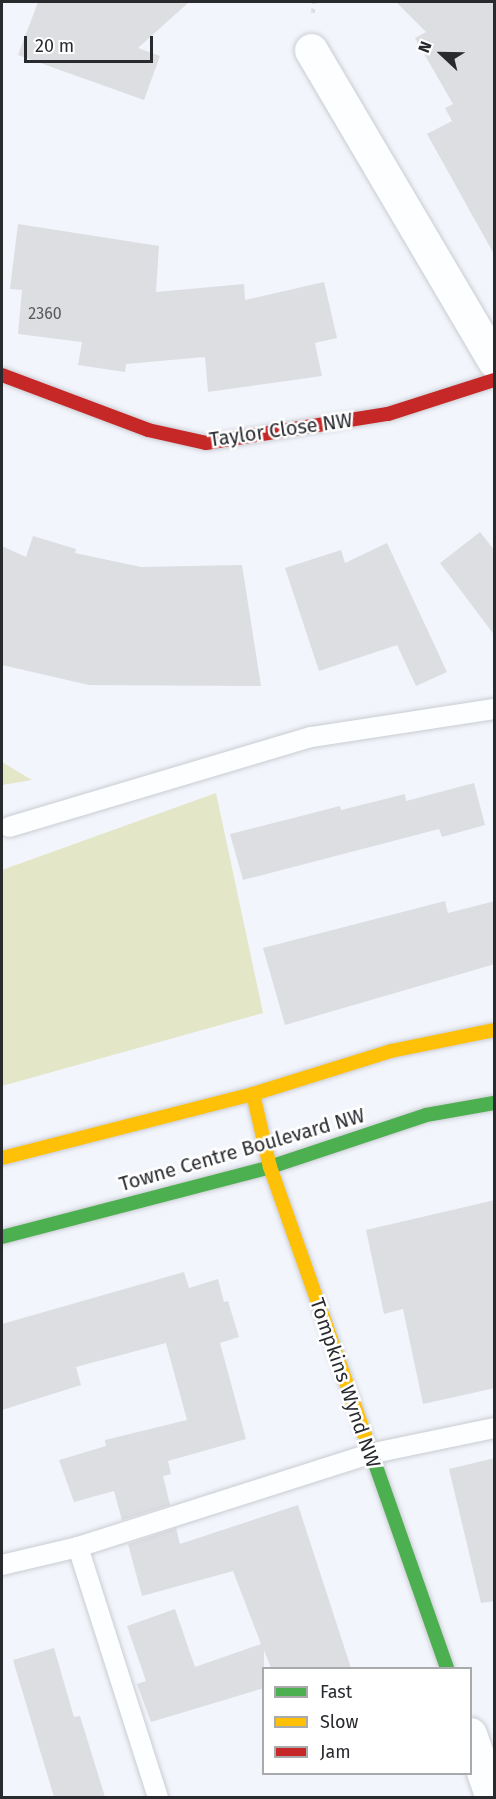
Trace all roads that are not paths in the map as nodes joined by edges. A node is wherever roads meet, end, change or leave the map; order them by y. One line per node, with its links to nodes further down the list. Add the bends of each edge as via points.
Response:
1 (310, 50): 2 (street)
2 (495, 361)
3 (2, 375): 4 (street, Taylor Close NW, via 148,430 206,443 388,414)
4 (495, 380)
5 (495, 709): 6 (lane, via 311,737)
6 (9, 827)
7 (495, 1030): 8 (street, via 391,1051)
8 (253, 1094): 10 (street); 11 (street, Tompkins Wynd NW)
9 (495, 1103): 11 (street, Towne Centre Boulevard NW, via 426,1115)
10 (2, 1158)
11 (270, 1167): 12 (street, Towne Centre Boulevard NW); 14 (street, Tompkins Wynd NW)
12 (2, 1238)
13 (495, 1428): 14 (lane)
14 (369, 1454): 15 (lane); 17 (street, Tompkins Wynd NW)
15 (78, 1547): 16 (lane); 19 (lane)
16 (2, 1565)
17 (447, 1667)
18 (480, 1739): 20 (street)
19 (158, 1797)
20 (492, 1797)

